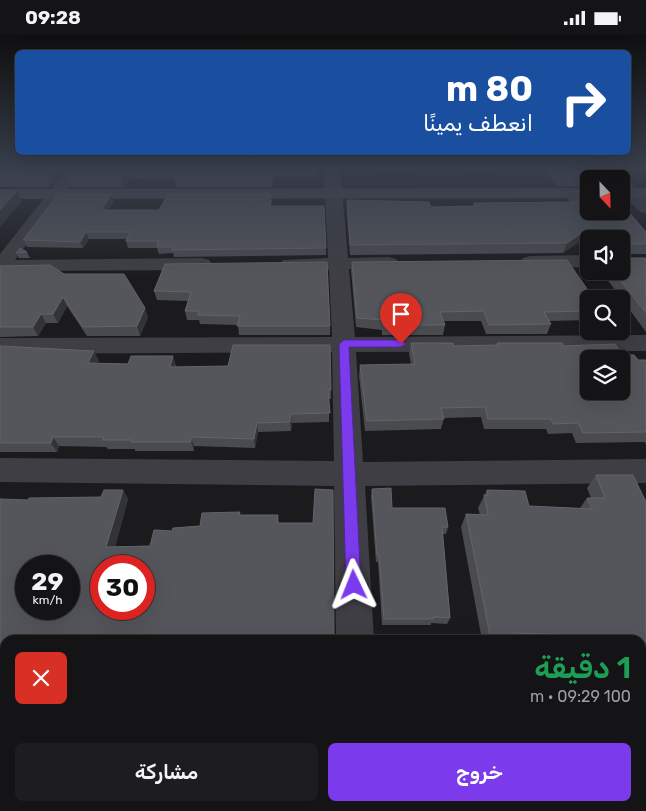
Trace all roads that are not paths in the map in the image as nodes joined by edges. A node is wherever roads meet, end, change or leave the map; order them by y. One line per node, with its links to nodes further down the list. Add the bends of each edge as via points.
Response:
1 (47, 205): 9 (street)
2 (334, 205): 5 (street)
3 (580, 261): 4 (street)
4 (509, 262)
5 (339, 263): 6 (street); 8 (street); 11 (street)
6 (409, 263)
7 (220, 264): 9 (street)
8 (269, 264)
9 (0, 266)
10 (646, 343): 11 (street)
11 (344, 344): 12 (street); 15 (street)
12 (0, 346)
13 (0, 470): 15 (street)
14 (646, 471): 15 (street)
15 (350, 474): 16 (street)
16 (355, 635)

